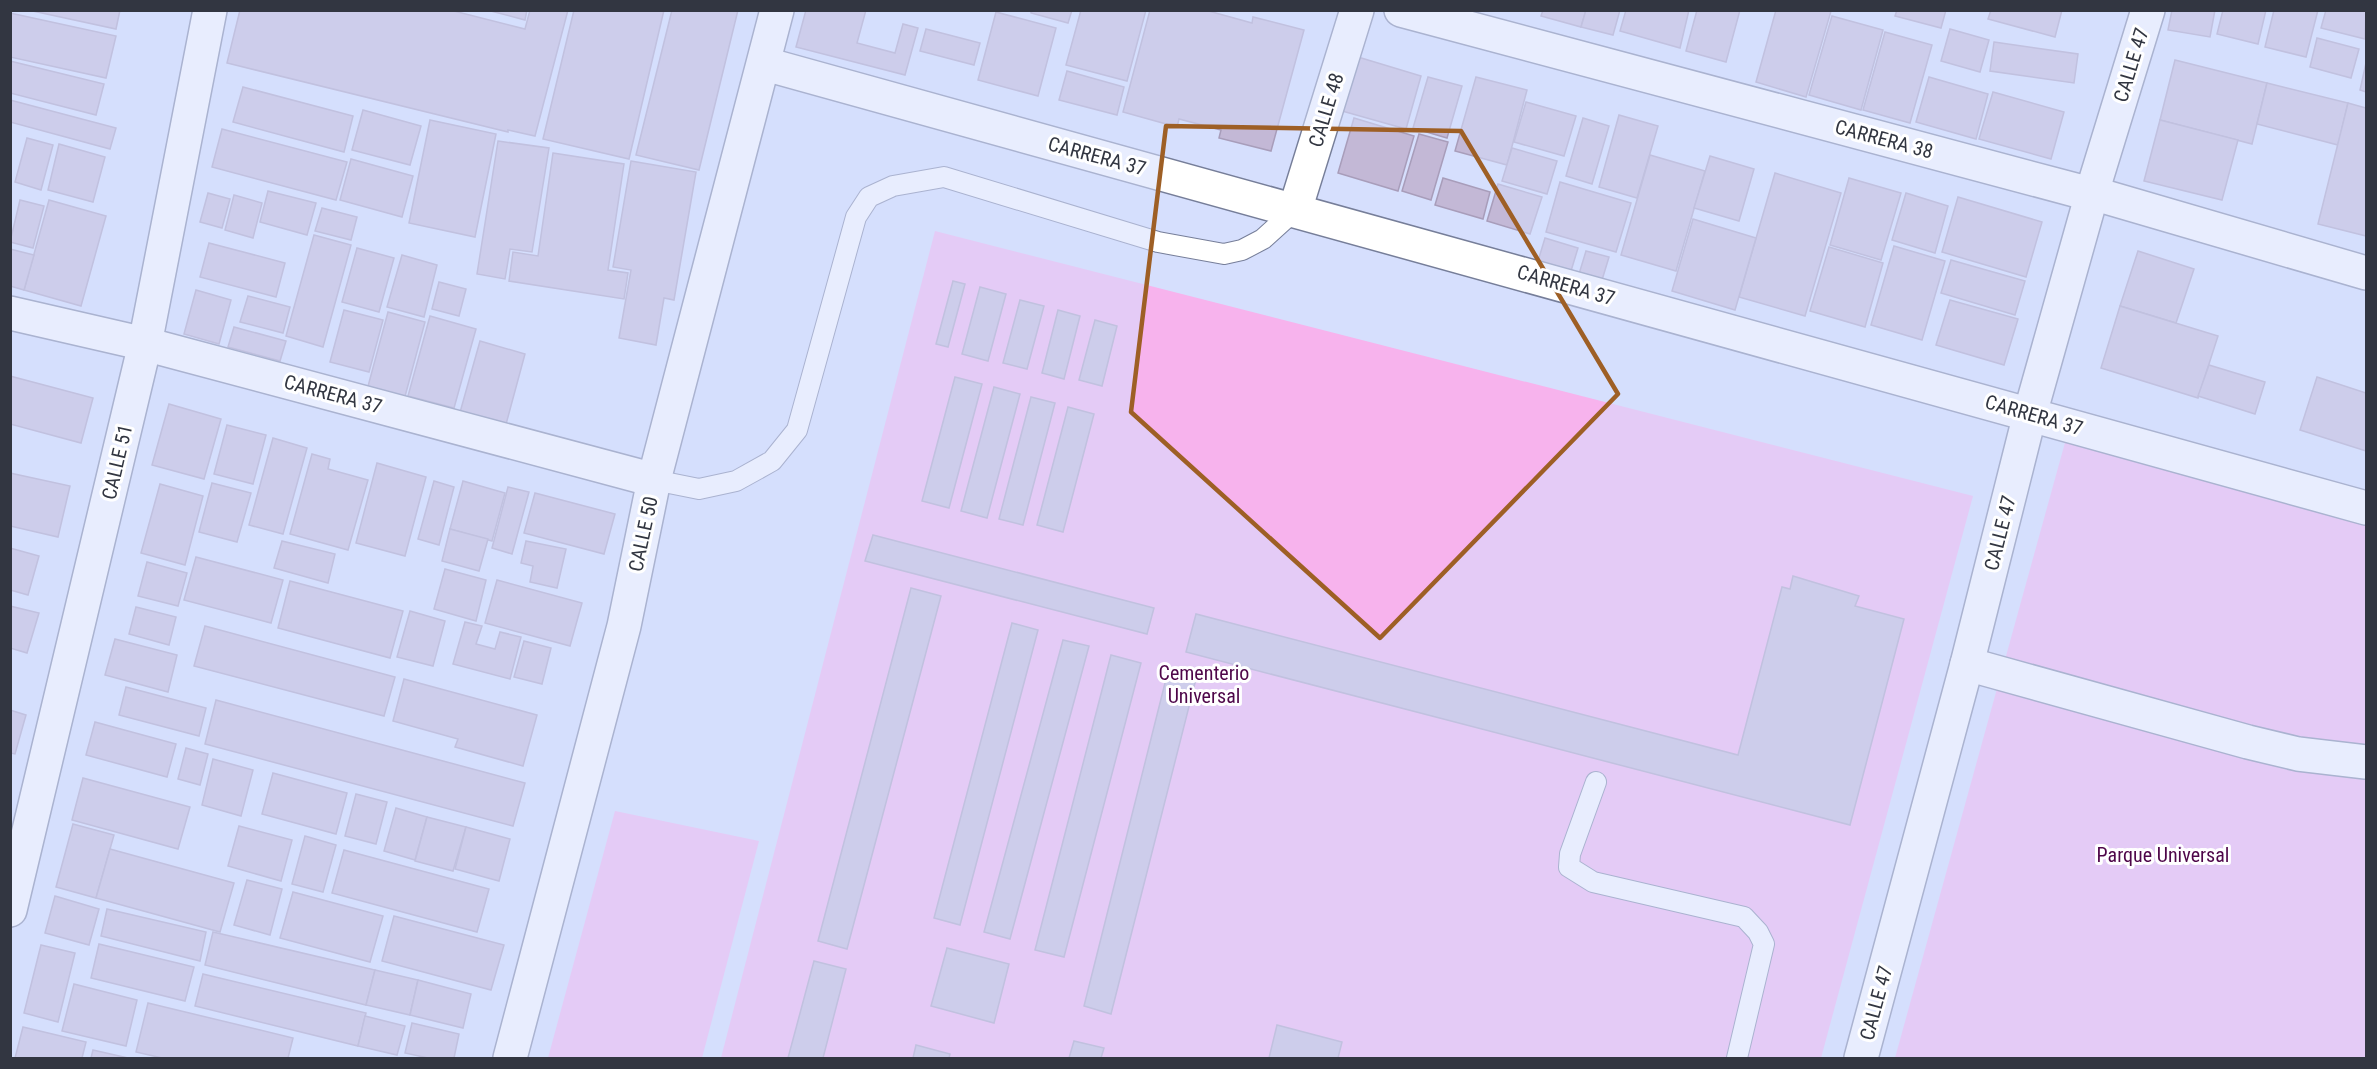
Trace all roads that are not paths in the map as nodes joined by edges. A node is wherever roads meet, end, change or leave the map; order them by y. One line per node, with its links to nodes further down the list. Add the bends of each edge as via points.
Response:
1 (210, 10): 11 (street, CALLE 51)
2 (777, 10): 6 (street, CALLE 50)
3 (1358, 10): 8 (street, CALLE 48)
4 (1401, 10): 7 (street, CARRERA 38)
5 (2148, 10): 7 (street, CALLE 47)
6 (765, 64): 8 (street, CARRERA 37); 13 (street, CALLE 50)
7 (2092, 193): 9 (street, CARRERA 38); 12 (street, CALLE 47)
8 (1295, 210): 12 (street, CARRERA 37); 13 (lane, via 1263,239 1224,254 1158,242 944,177 893,186 869,197 856,217 797,430 772,461 736,481 699,489)
9 (2367, 273)
10 (10, 313): 11 (street, CARRERA 37)
11 (146, 344): 13 (street, CARRERA 37); 18 (street, CALLE 51)
12 (2030, 414): 14 (street, CARRERA 37); 15 (street, CALLE 47)
13 (654, 480): 19 (street, CALLE 50, via 624,626)
14 (2367, 508)
15 (1967, 664): 16 (street, via 2248,742 2298,754); 21 (street, CALLE 47)
16 (2367, 762)
17 (1596, 782): 20 (lane, via 1569,867 1593,882 1744,917 1758,932 1764,944)
18 (11, 906)
19 (510, 1059)
20 (1737, 1059)
21 (1861, 1059)

